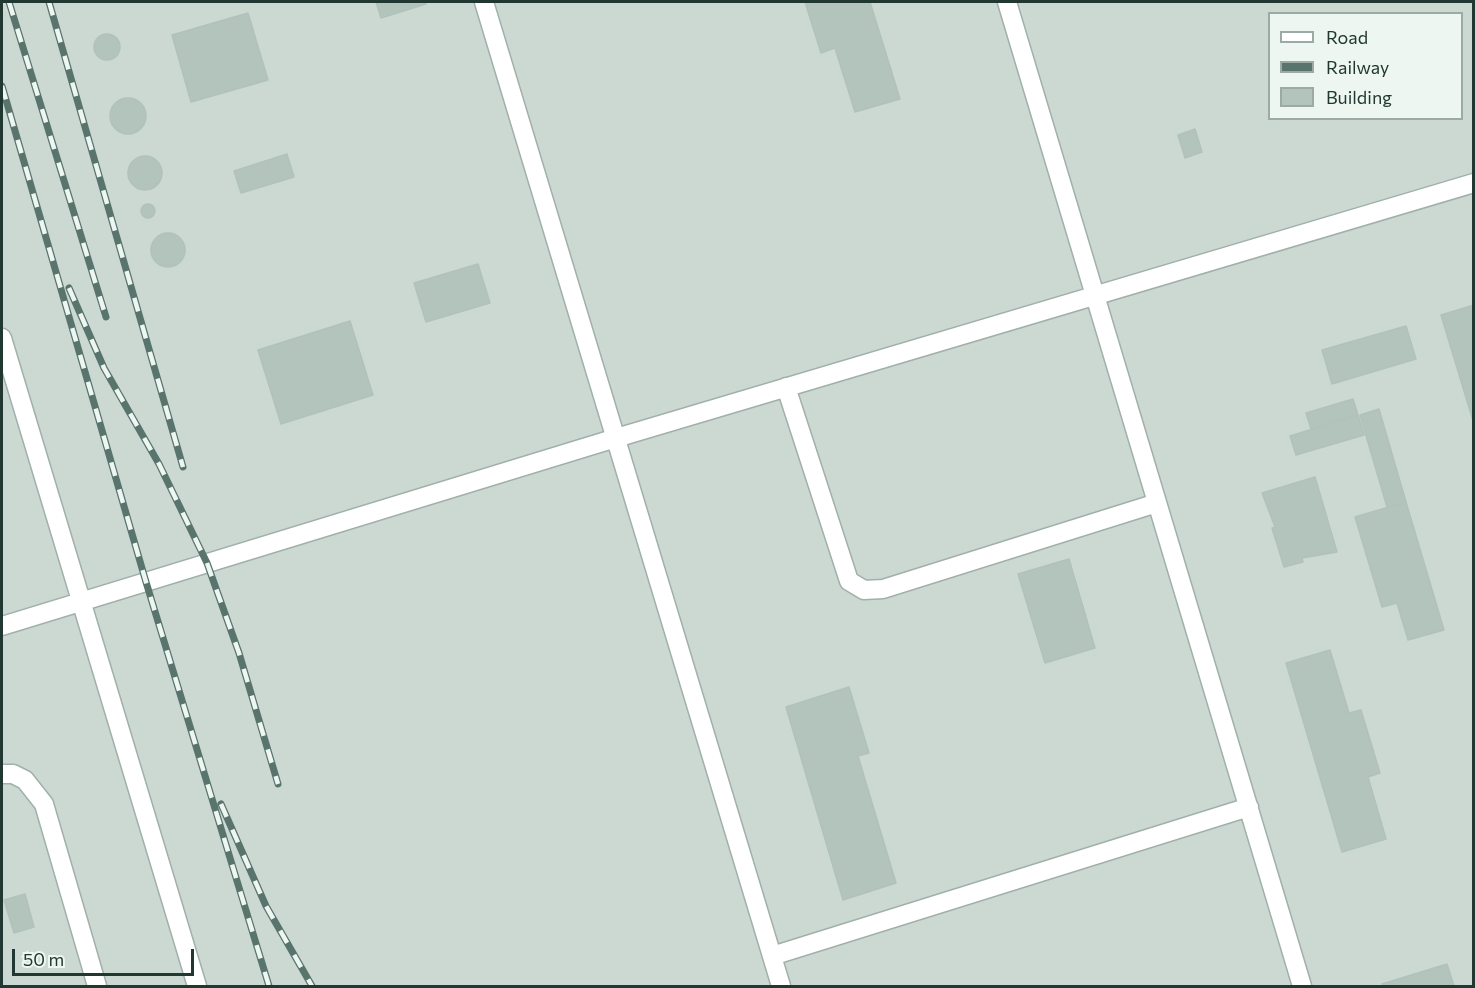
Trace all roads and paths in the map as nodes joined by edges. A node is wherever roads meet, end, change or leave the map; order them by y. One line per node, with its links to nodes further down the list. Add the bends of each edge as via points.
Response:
1 (484, 2): 7 (lane)
2 (1006, 2): 4 (lane)
3 (1473, 183): 4 (lane)
4 (1095, 296): 6 (lane); 8 (lane)
5 (2, 338): 9 (lane)
6 (786, 387): 7 (lane); 8 (lane, via 849,582 864,590 883,590)
7 (616, 438): 9 (lane); 13 (lane)
8 (1157, 503): 12 (lane)
9 (80, 603): 10 (lane); 15 (lane)
10 (2, 626)
11 (2, 774): 14 (lane, via 25,780 44,804)
12 (1248, 807): 13 (lane); 17 (lane)
13 (772, 956): 16 (lane)
14 (97, 987)
15 (197, 987)
16 (781, 987)
17 (1302, 987)

